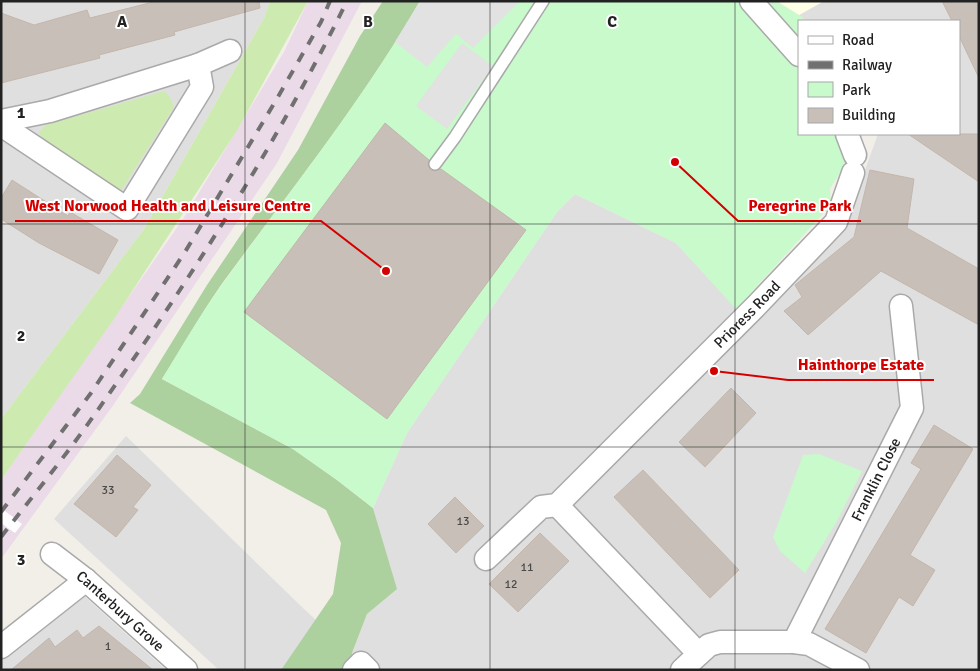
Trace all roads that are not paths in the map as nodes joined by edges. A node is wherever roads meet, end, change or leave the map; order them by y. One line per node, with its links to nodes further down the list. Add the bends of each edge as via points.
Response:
1 (543, 1): 9 (lane)
2 (752, 1): 4 (street)
3 (230, 51): 5 (street)
4 (798, 54)
5 (198, 65): 6 (street, via 50,111); 7 (street, via 202,87 127,210)
6 (1, 120)
7 (1, 125)
8 (847, 135): 11 (street, Prioress Road, via 854,164 836,222)
9 (435, 164)
10 (901, 306): 15 (street, Franklin Close, via 912,408)
11 (557, 505): 13 (street, Prioress Road, via 541,507); 17 (street)
12 (52, 554): 14 (street, Canterbury Grove)
13 (486, 560)
14 (86, 580): 16 (street); 18 (street, Canterbury Grove)
15 (794, 642): 17 (street, via 720,642 709,645); 22 (street, via 810,644)
16 (1, 647)
17 (699, 654): 21 (street)
18 (186, 670)
19 (354, 670): 20 (street, via 361,663)
20 (368, 670)
21 (682, 670)
22 (858, 670)

